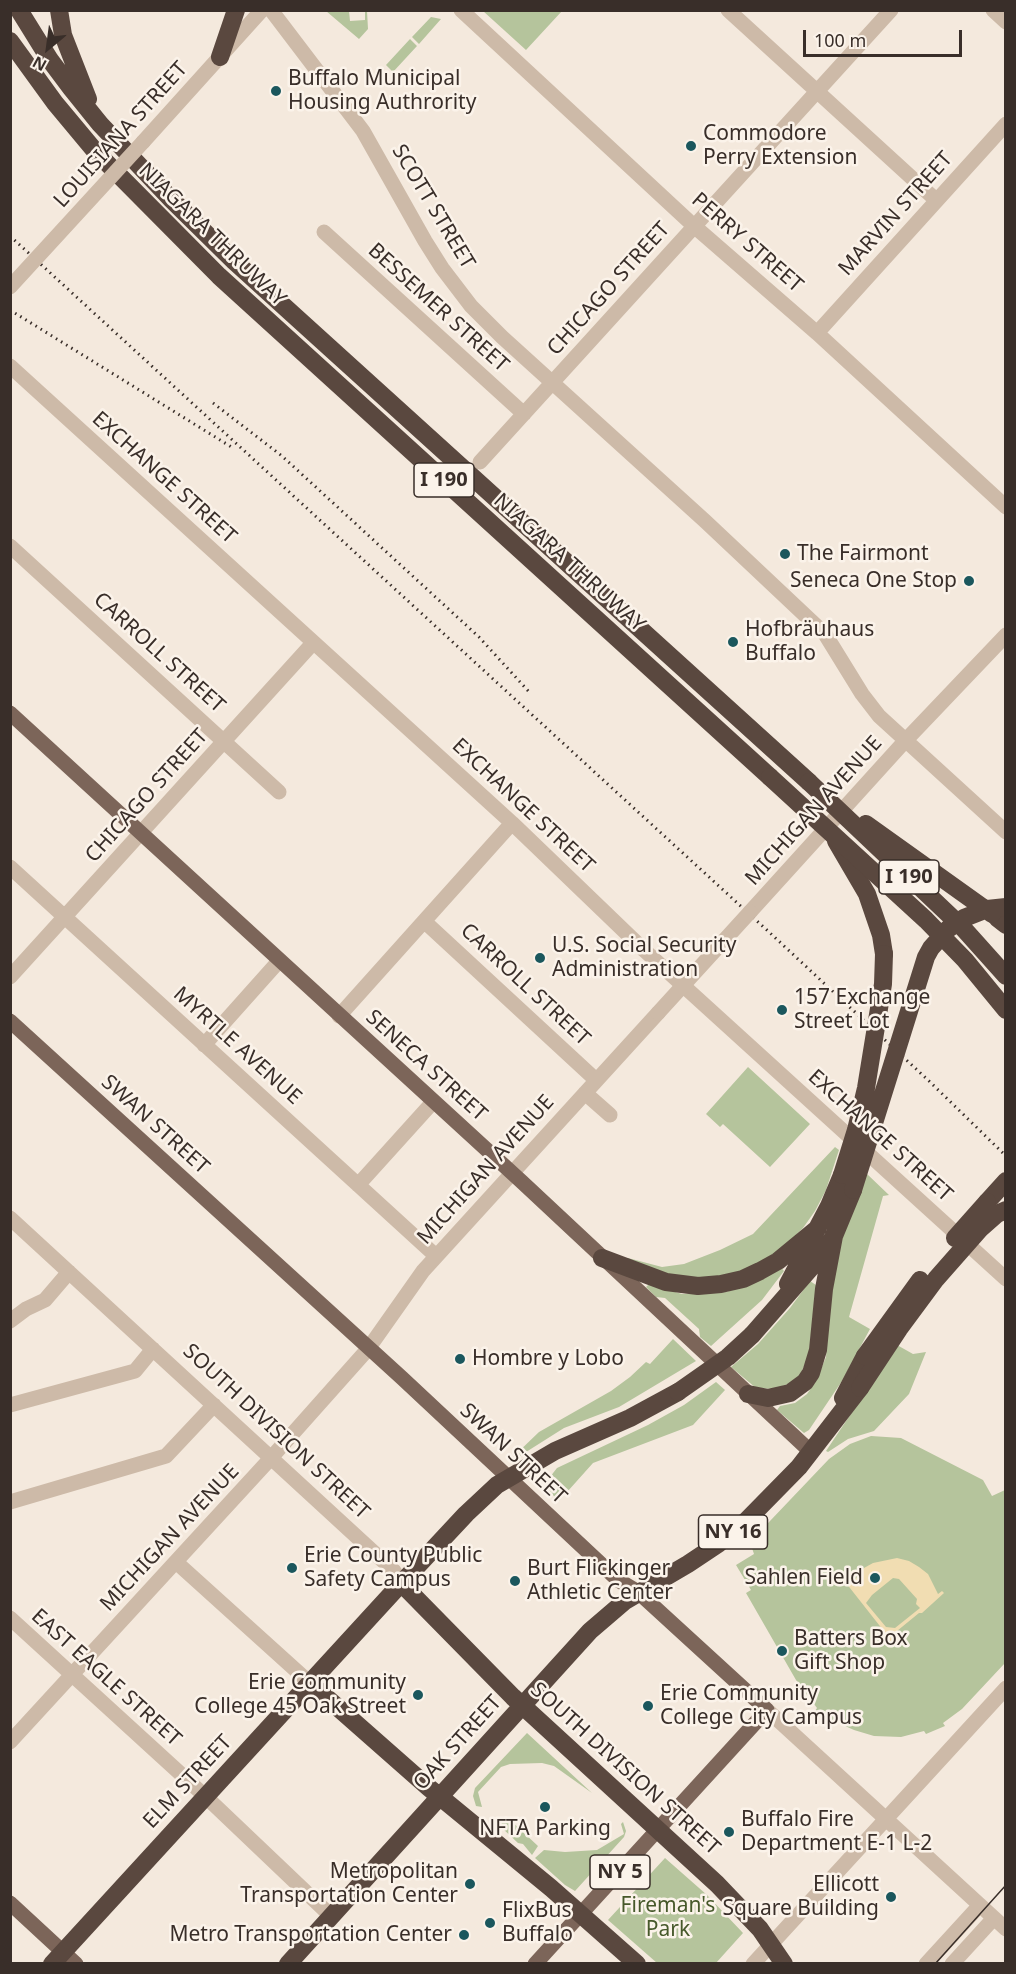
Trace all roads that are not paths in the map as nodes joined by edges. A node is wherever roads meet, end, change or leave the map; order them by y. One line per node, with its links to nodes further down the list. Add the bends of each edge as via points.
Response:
1 (19, 10): 14 (highway, NIAGARA THRUWAY / I 190, via 50,60)
2 (59, 10): 14 (highway, via 70,55)
3 (236, 10): 12 (highway)
4 (262, 10): 12 (street, LOUISIANA STREET)
5 (271, 10): 22 (street, SCOTT STREET, via 363,131 424,241 461,293)
6 (461, 10): 17 (street, PERRY STREET)
7 (728, 10): 13 (street)
8 (891, 10): 13 (street, CHICAGO STREET)
9 (993, 10): 10 (street)
10 (1005, 22)
11 (10, 41): 37 (highway, NIAGARA THRUWAY / I 190, bridge, via 95,151 211,268)
12 (220, 57): 19 (street, LOUISIANA STREET, bridge)
13 (817, 92): 16 (street); 17 (street, CHICAGO STREET)
14 (100, 123): 32 (highway, NIAGARA THRUWAY / I 190, via 234,261)
15 (1005, 124): 16 (street, MARVIN STREET)
16 (936, 200): 20 (street, MARVIN STREET)
17 (694, 226): 20 (street, PERRY STREET); 22 (street, CHICAGO STREET)
18 (324, 232): 23 (street, BESSEMER STREET)
19 (10, 287)
20 (818, 333): 25 (street, PERRY STREET)
21 (10, 366): 28 (street, EXCHANGE STREET)
22 (552, 384): 23 (street, CHICAGO STREET); 30 (street, SCOTT STREET, via 825,634 862,694)
23 (524, 414): 24 (street, CHICAGO STREET)
24 (480, 462)
25 (1005, 507)
26 (10, 546): 31 (street, CARROLL STREET)
27 (1005, 635): 30 (street, MICHIGAN AVENUE)
28 (314, 643): 31 (street, CHICAGO STREET); 34 (street, EXCHANGE STREET)
29 (10, 713): 36 (main road, SENECA STREET)
30 (906, 741): 35 (street); 49 (street, MICHIGAN AVENUE, bridge)
31 (225, 742): 33 (street, CARROLL STREET); 36 (street, CHICAGO STREET)
32 (809, 782): 40 (highway, bridge); 43 (highway, NIAGARA THRUWAY / I 190, bridge, via 963,928)
33 (279, 792)
34 (512, 823): 41 (street); 62 (street, EXCHANGE STREET)
35 (1005, 832)
36 (141, 833): 39 (street, CHICAGO STREET); 42 (main road, SENECA STREET)
37 (833, 835): 45 (highway, NIAGARA THRUWAY / I 190, bridge, via 926,920); 58 (highway, bridge, via 867,894 884,954 883,984 866,1088)
38 (10, 867): 39 (street, MYRTLE AVENUE)
39 (65, 917): 44 (street, CHICAGO STREET); 48 (street, MYRTLE AVENUE)
40 (1003, 918): 58 (highway, bridge, via 987,909 964,918 948,929 926,957 853,1190)
41 (424, 922): 46 (street); 49 (street, CARROLL STREET)
42 (279, 961): 46 (main road, SENECA STREET); 48 (street)
43 (1005, 976)
44 (10, 977)
45 (1005, 1010)
46 (339, 1016): 51 (main road, SENECA STREET)
47 (10, 1021): 64 (main road, SWAN STREET)
48 (204, 1045): 55 (street, MYRTLE AVENUE)
49 (596, 1080): 50 (street, MICHIGAN AVENUE)
50 (585, 1093): 52 (street); 53 (street, MICHIGAN AVENUE)
51 (433, 1102): 53 (main road, SENECA STREET); 55 (street)
52 (610, 1115)
53 (511, 1173): 59 (street, MICHIGAN AVENUE); 60 (main road, SENECA STREET)
54 (1005, 1181): 69 (highway, bridge, via 926,1273 864,1356)
55 (358, 1185): 59 (street, MYRTLE AVENUE)
56 (1005, 1210): 69 (highway, bridge, via 980,1229 948,1264)
57 (10, 1218): 61 (street, SOUTH DIVISION STREET)
58 (826, 1232): 60 (highway, via 760,1271 721,1284 666,1282); 66 (highway, via 818,1350 811,1373 790,1393 768,1398); 72 (highway, ELM STREET, bridge, via 815,1264 728,1357 678,1392)
59 (436, 1256): 64 (street, MICHIGAN AVENUE)
60 (602, 1258): 66 (main road, SENECA STREET)
61 (69, 1272): 63 (street, via 45,1300); 65 (street, SOUTH DIVISION STREET)
62 (1005, 1279)
63 (10, 1321)
64 (368, 1348): 71 (street, MICHIGAN AVENUE); 72 (main road, SWAN STREET)
65 (153, 1349): 67 (street, via 135,1371); 68 (street, SOUTH DIVISION STREET)
66 (748, 1394): 70 (main road, SENECA STREET)
67 (10, 1405)
68 (214, 1405): 71 (street, SOUTH DIVISION STREET); 73 (street, via 166,1456)
69 (826, 1432): 70 (highway, OAK STREET)
70 (811, 1452): 76 (highway, OAK STREET / NY 16, via 775,1494 725,1539)
71 (271, 1458): 74 (street, MICHIGAN AVENUE); 75 (street, SOUTH DIVISION STREET, via 394,1571)
72 (508, 1478): 75 (highway, ELM STREET, via 466,1514); 76 (main road, SWAN STREET, via 618,1580)
73 (10, 1502)
74 (176, 1562): 78 (street, MICHIGAN AVENUE); 79 (street)
75 (401, 1583): 79 (highway, ELM STREET); 81 (highway, SOUTH DIVISION STREET)
76 (638, 1592): 81 (highway, OAK STREET / NY 16, via 606,1616); 82 (main road, SWAN STREET)
77 (10, 1618): 78 (street, EAST EAGLE STREET)
78 (73, 1675): 83 (street, MICHIGAN AVENUE); 85 (street, EAST EAGLE STREET)
79 (310, 1683): 84 (highway); 85 (highway, ELM STREET)
80 (1005, 1688): 86 (street)
81 (522, 1706): 84 (highway, OAK STREET); 87 (highway, SOUTH DIVISION STREET)
82 (767, 1710): 86 (street, SWAN STREET); 87 (main road)
83 (10, 1742)
84 (440, 1796): 90 (highway); 91 (highway, OAK STREET)
85 (206, 1797): 91 (street, EAST EAGLE STREET); 94 (highway, ELM STREET)
86 (885, 1817): 89 (street, SWAN STREET); 93 (street)
87 (659, 1829): 90 (main road, NY 5); 93 (highway, SOUTH DIVISION STREET / NY 5, via 735,1901)
88 (10, 1903): 94 (main road)
89 (988, 1912): 92 (street, SWAN STREET); 100 (street); 101 (street)
90 (580, 1914): 96 (main road, NY 5); 97 (highway)
91 (331, 1916): 95 (highway, OAK STREET)
92 (1005, 1929)
93 (771, 1944): 98 (street); 99 (highway, SOUTH DIVISION STREET / NY 5)
94 (64, 1959)
95 (288, 1964)
96 (535, 1964)
97 (637, 1964)
98 (753, 1964)
99 (784, 1964)
100 (926, 1964)
101 (952, 1964)

